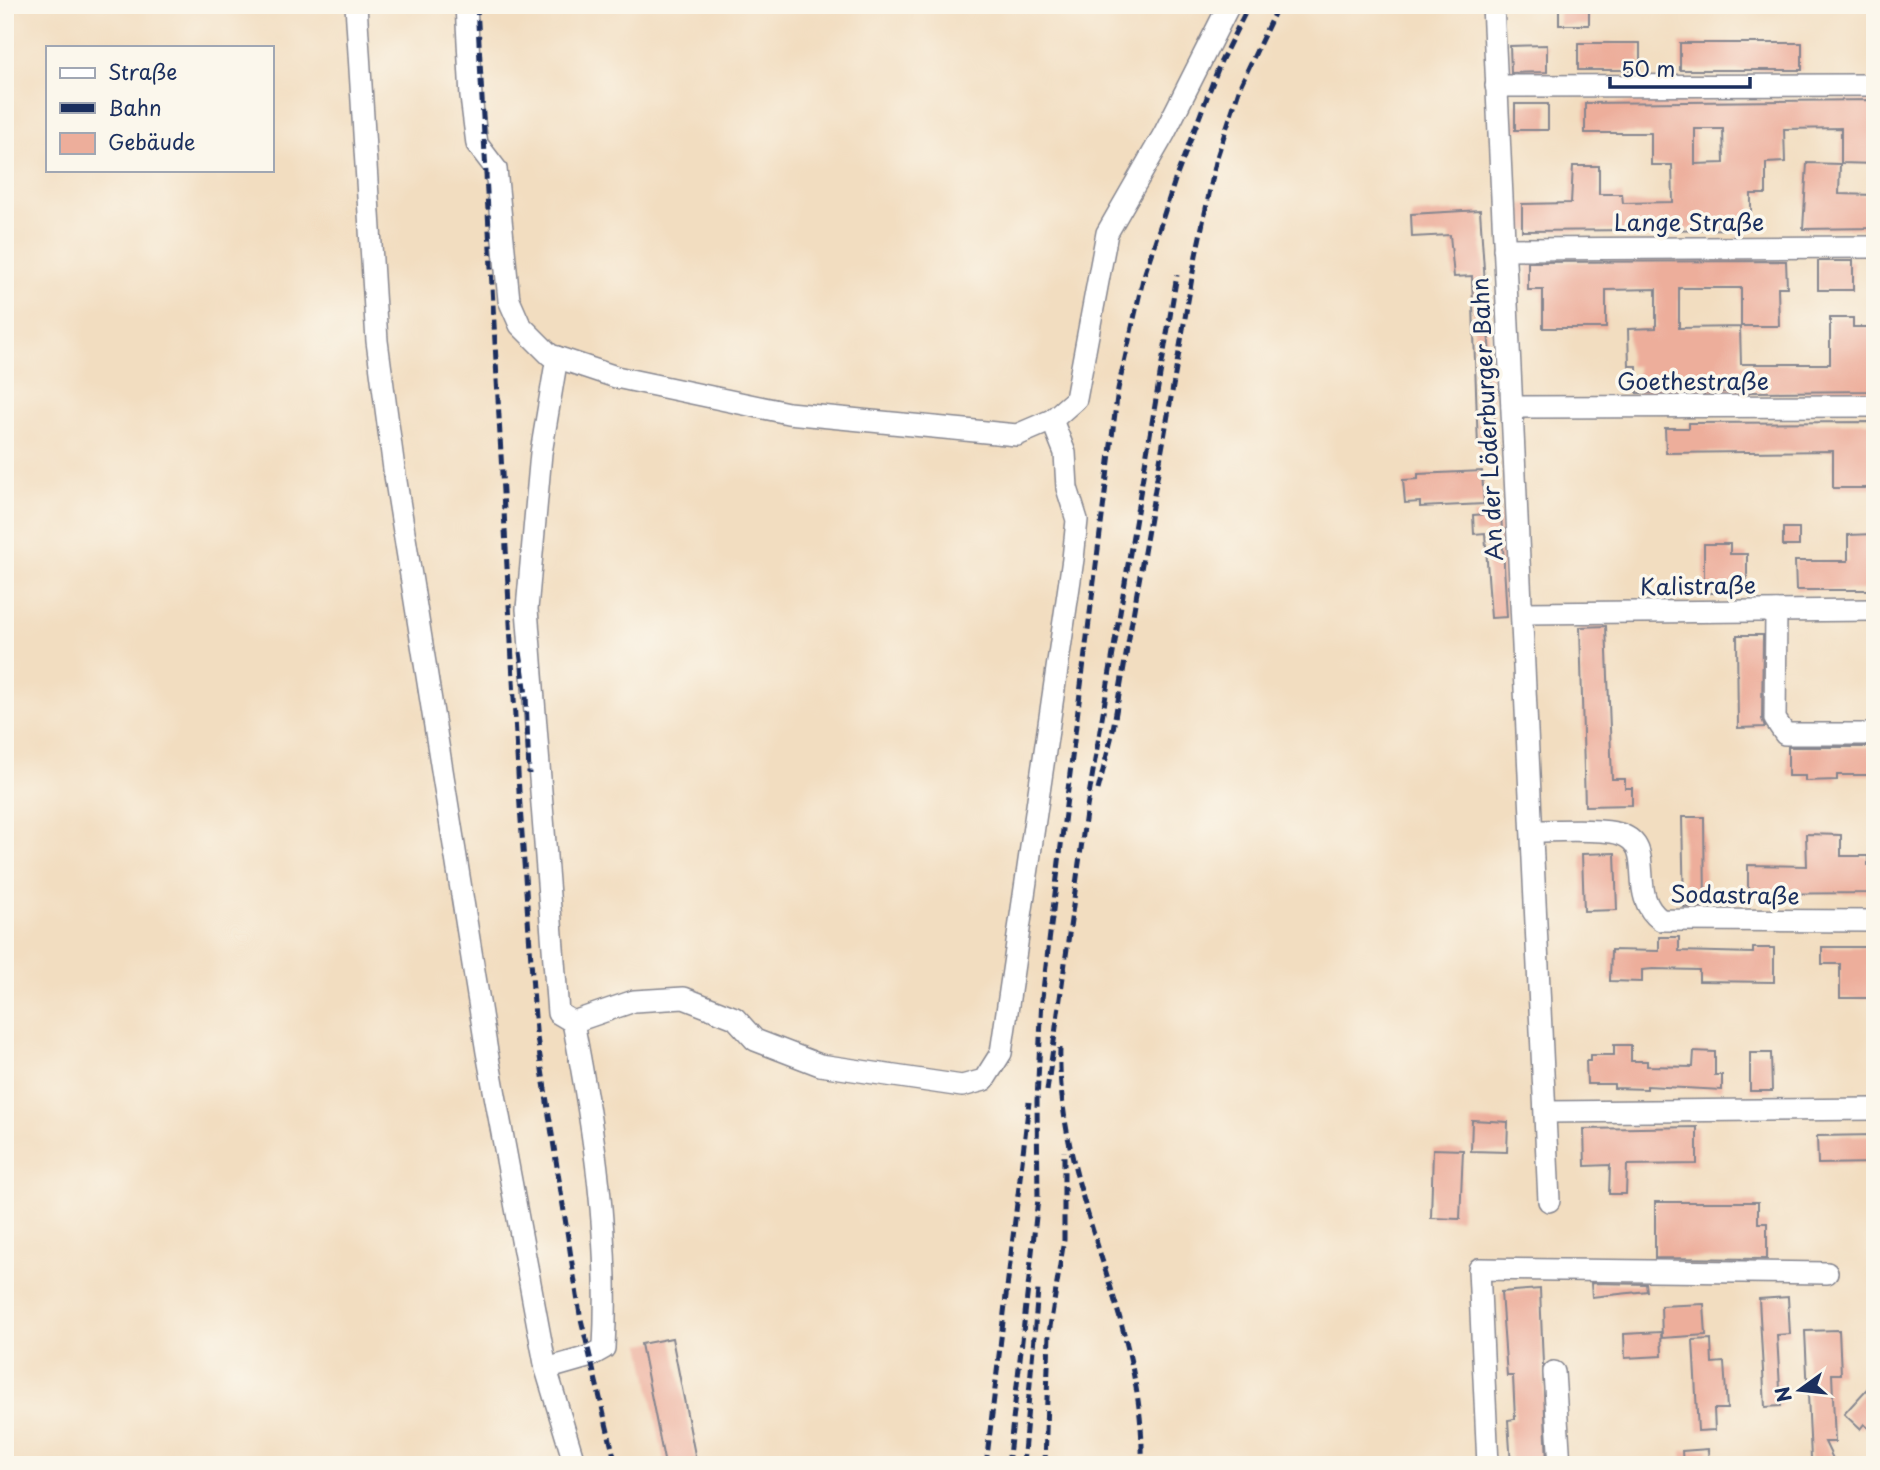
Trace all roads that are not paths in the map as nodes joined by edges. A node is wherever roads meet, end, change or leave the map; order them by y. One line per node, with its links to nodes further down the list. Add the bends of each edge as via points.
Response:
1 (356, 5): 24 (street, via 377,341 394,469 487,1052)
2 (466, 5): 9 (street, via 477,144 496,169 509,300 520,325)
3 (1229, 5): 12 (street, via 1164,134 1107,233 1076,399)
4 (1493, 5): 6 (street, An der Löderburger Bahn)
5 (1875, 85): 6 (street)
6 (1496, 86): 8 (street, An der Löderburger Bahn)
7 (1875, 247): 8 (street, Lange Straße)
8 (1504, 249): 11 (street, An der Löderburger Bahn)
9 (557, 357): 12 (street, via 616,377 788,412 1017,435); 19 (street, via 541,453 527,608 558,1013)
10 (1875, 406): 11 (street, Goethestraße)
11 (1512, 407): 15 (street, An der Löderburger Bahn)
12 (1052, 420): 19 (street, via 1065,453 1077,520 1001,1053 984,1080 962,1086 820,1065 755,1040 734,1018 684,998 634,1001)
13 (1875, 610): 14 (street, Kalistraße)
14 (1776, 611): 15 (street, Kalistraße); 16 (street, via 1775,719 1786,734)
15 (1522, 613): 17 (street, An der Löderburger Bahn)
16 (1875, 734)
17 (1532, 831): 18 (street, Sodastraße, via 1618,833 1633,841 1641,854 1642,895 1650,912 1661,920); 21 (street, An der Löderburger Bahn)
18 (1875, 921)
19 (573, 1022): 24 (street, via 602,1196 604,1348)
20 (1875, 1109): 21 (street)
21 (1545, 1112): 22 (street, An der Löderburger Bahn)
22 (1549, 1201)
23 (1828, 1273): 27 (street, via 1479,1269)
24 (546, 1369): 26 (street)
25 (1554, 1373): 28 (street)
26 (575, 1465)
27 (1488, 1465)
28 (1560, 1465)

